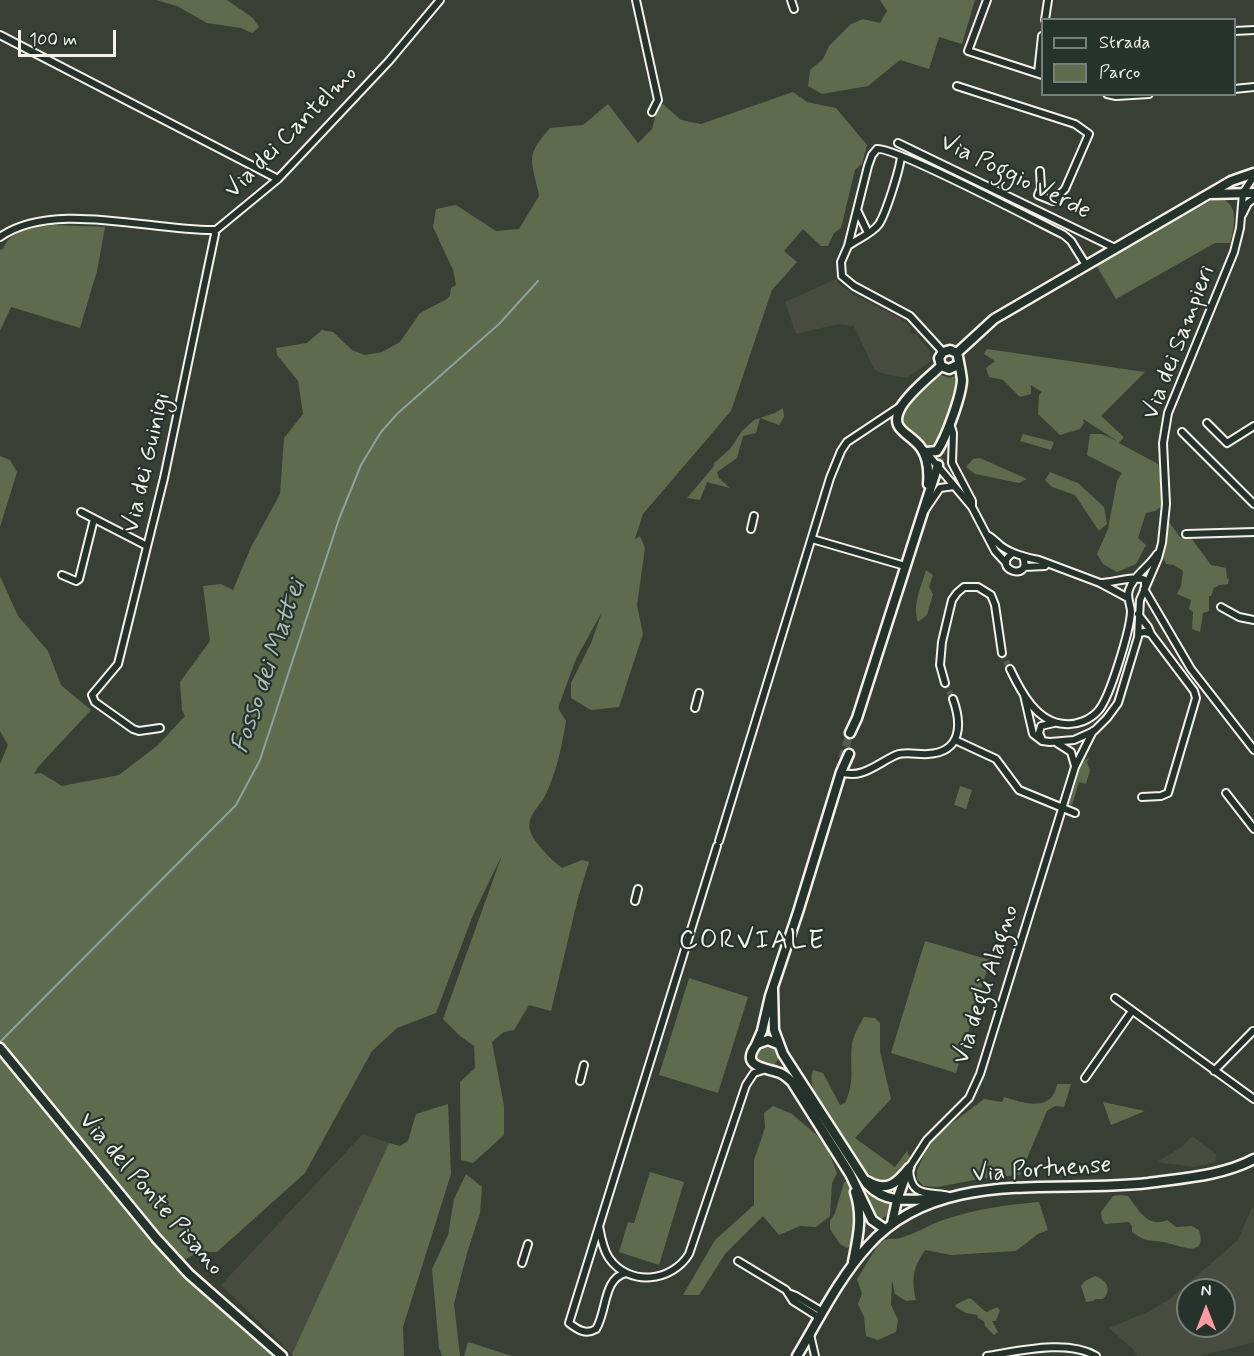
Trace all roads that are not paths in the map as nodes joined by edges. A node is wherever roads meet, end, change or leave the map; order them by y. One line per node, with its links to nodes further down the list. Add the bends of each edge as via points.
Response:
1 (440, 0): 21 (street, Via dei Cantelmo, via 389,61)
2 (636, 0): 16 (street, via 658,100)
3 (791, 0): 6 (street)
4 (987, 0): 12 (street, via 968,51)
5 (1048, 0): 7 (street)
6 (794, 9)
7 (1045, 18)
8 (1254, 30): 9 (street)
9 (1236, 31)
10 (0, 34): 21 (street)
11 (1041, 55): 12 (street)
12 (1040, 74)
13 (957, 86): 26 (street, via 1075,124 1089,134 1065,189)
14 (1254, 87): 15 (street)
15 (1236, 89)
16 (652, 112)
17 (898, 143): 28 (street, Via Poggio Verde)
18 (901, 156): 27 (street, via 882,148 873,152); 31 (street, via 881,220); 35 (street, via 1064,235)
19 (1040, 171): 26 (street, via 1038,195)
20 (1254, 175): 22 (street, Via Poggio Verde); 24 (street, Via Poggio Verde, via 1237,178)
21 (278, 179): 30 (street, Via dei Cantelmo)
22 (1243, 193): 23 (street, Via Poggio Verde); 24 (street, Via Poggio Verde); 29 (street, Via dei Sampieri)
23 (1254, 193)
24 (1209, 194): 34 (street, Via Poggio Verde)
25 (1254, 199): 29 (street)
26 (1053, 201): 28 (street)
27 (858, 211): 31 (street); 33 (street)
28 (1051, 216): 34 (street, Via Poggio Verde)
29 (1242, 216): 60 (street, Via dei Sampieri, via 1234,252 1166,420)
30 (214, 230): 32 (street, Via dei Cantelmo, via 61,220 27,225); 61 (street, Via dei Guinigi, via 179,410)
31 (868, 233): 33 (street)
32 (0, 237)
33 (848, 246): 36 (street, via 840,264 844,279 910,316)
34 (1115, 248): 35 (street, Via Poggio Verde)
35 (1086, 265): 37 (street, Via Poggio Verde, via 992,321)
36 (943, 352): 37 (street); 39 (street, via 939,358)
37 (957, 353): 38 (street)
38 (958, 365): 39 (street, via 949,369); 41 (street, via 962,380)
39 (941, 366): 40 (street)
40 (902, 405): 45 (street, via 897,425); 59 (street, via 845,445 830,478)
41 (950, 423): 45 (street, via 937,451); 50 (street, via 952,463)
42 (1207, 423): 43 (street, via 1227,443)
43 (1254, 426)
44 (1182, 432): 49 (street)
45 (924, 450): 46 (street); 48 (street, via 929,470)
46 (938, 465): 47 (street); 48 (street)
47 (954, 486): 50 (street); 53 (street, via 940,488)
48 (927, 496): 53 (street)
49 (1254, 504)
50 (972, 507): 58 (street)
51 (81, 512): 54 (street)
52 (754, 516): 55 (street)
53 (921, 516): 65 (street)
54 (94, 519): 61 (street); 68 (street, via 80,579)
55 (751, 529)
56 (1254, 532): 57 (street)
57 (1186, 534)
58 (989, 536): 62 (street); 64 (street, via 995,551)
59 (812, 539): 65 (street); 122 (street)
60 (1162, 543): 69 (street, Via dei Sampieri, via 1155,558); 71 (street, Via dei Sampieri)
61 (147, 546): 86 (street, Via dei Guinigi, via 117,664 92,695 95,702 133,729)
62 (1013, 553): 63 (street); 64 (street)
63 (1023, 556): 66 (street); 67 (street)
64 (1006, 562): 66 (street, via 1014,572)
65 (905, 566): 87 (street)
66 (1024, 567): 67 (street)
67 (1052, 567): 70 (street)
68 (62, 575)
69 (1136, 578): 70 (street); 71 (street, via 1145,580); 72 (street, Via dei Sampieri)
70 (1101, 583): 72 (street)
71 (1144, 589): 74 (street, Via dei Sampieri); 92 (street, via 1191,669)
72 (1128, 598): 85 (street, Via dei Sampieri, via 1130,623 1104,703 1085,721)
73 (1221, 607): 75 (street)
74 (1138, 614): 76 (street, Via dei Sampieri); 77 (street)
75 (1254, 620)
76 (1139, 633): 77 (street); 88 (street, Via dei Sampieri, via 1120,698)
77 (1151, 634): 96 (street, via 1196,695 1168,793)
78 (1002, 653): 80 (street, via 993,598 982,588 964,587 952,600 942,642 940,666)
79 (1010, 669): 82 (street)
80 (945, 682)
81 (699, 693): 84 (street)
82 (1024, 695): 85 (street, via 1038,713); 90 (street, via 1032,731)
83 (953, 699): 89 (street, via 959,722)
84 (695, 708)
85 (1057, 723): 90 (street, via 1041,726)
86 (160, 728)
87 (854, 731)
88 (1094, 731): 91 (street); 94 (street, Via degli Alagno)
89 (955, 740): 93 (street, via 937,753 898,754 853,775); 97 (street, via 996,759 1019,790)
90 (1042, 741): 91 (street)
91 (1057, 743): 94 (street, via 1071,752)
92 (1254, 750)
93 (844, 763): 102 (street)
94 (1075, 767): 97 (street, Via degli Alagno)
95 (1226, 793): 99 (street)
96 (1143, 797)
97 (1062, 808): 98 (street); 117 (street, Via degli Alagno, via 980,1074 969,1098 927,1140)
98 (1075, 813)
99 (1254, 829)
100 (638, 889): 101 (street)
101 (634, 902)
102 (774, 989): 106 (street, via 773,1021); 107 (street)
103 (1115, 998): 104 (street)
104 (1132, 1011): 112 (street); 113 (street)
105 (1253, 1031): 112 (street)
106 (778, 1044): 107 (street, via 764,1040); 109 (street)
107 (755, 1047): 111 (street, via 753,1059)
108 (2, 1051): 131 (street, Via del Ponte Pisano, via 189,1274)
109 (783, 1054): 111 (street, via 778,1066); 119 (street)
110 (584, 1065): 114 (street)
111 (766, 1070): 118 (street, via 783,1074 792,1082); 128 (street, via 754,1073 746,1085 683,1265 658,1277)
112 (1214, 1071): 115 (street)
113 (1085, 1078)
114 (580, 1081)
115 (1254, 1099)
116 (1254, 1159): 120 (street, Via Portuense, via 1219,1172 1138,1184 1009,1188)
117 (909, 1168): 119 (street, via 890,1185 872,1184); 120 (street, via 917,1190); 121 (street, Via degli Alagno)
118 (850, 1174): 123 (street, via 873,1221); 127 (street, via 860,1215)
119 (861, 1176): 121 (street, via 874,1191)
120 (954, 1197): 121 (street); 123 (street, Via Portuense, via 922,1207)
121 (897, 1200): 123 (street, Via degli Alagno)
122 (599, 1226): 128 (street, via 609,1257); 128 (street, via 569,1323 581,1331 598,1327 611,1284)
123 (889, 1226): 127 (street, Via Portuense)
124 (528, 1244): 126 (street)
125 (738, 1261): 129 (street, via 786,1290 793,1301)
126 (522, 1263)
127 (852, 1265): 129 (street, Via Portuense)
128 (626, 1273)
129 (821, 1315): 130 (street, Via Portuense)
130 (810, 1334): 132 (street, Via Portuense); 133 (street)
131 (282, 1356)
132 (796, 1356)
133 (815, 1356)
134 (987, 1356): 135 (street, via 1060,1347 1078,1348)
135 (1096, 1356)

